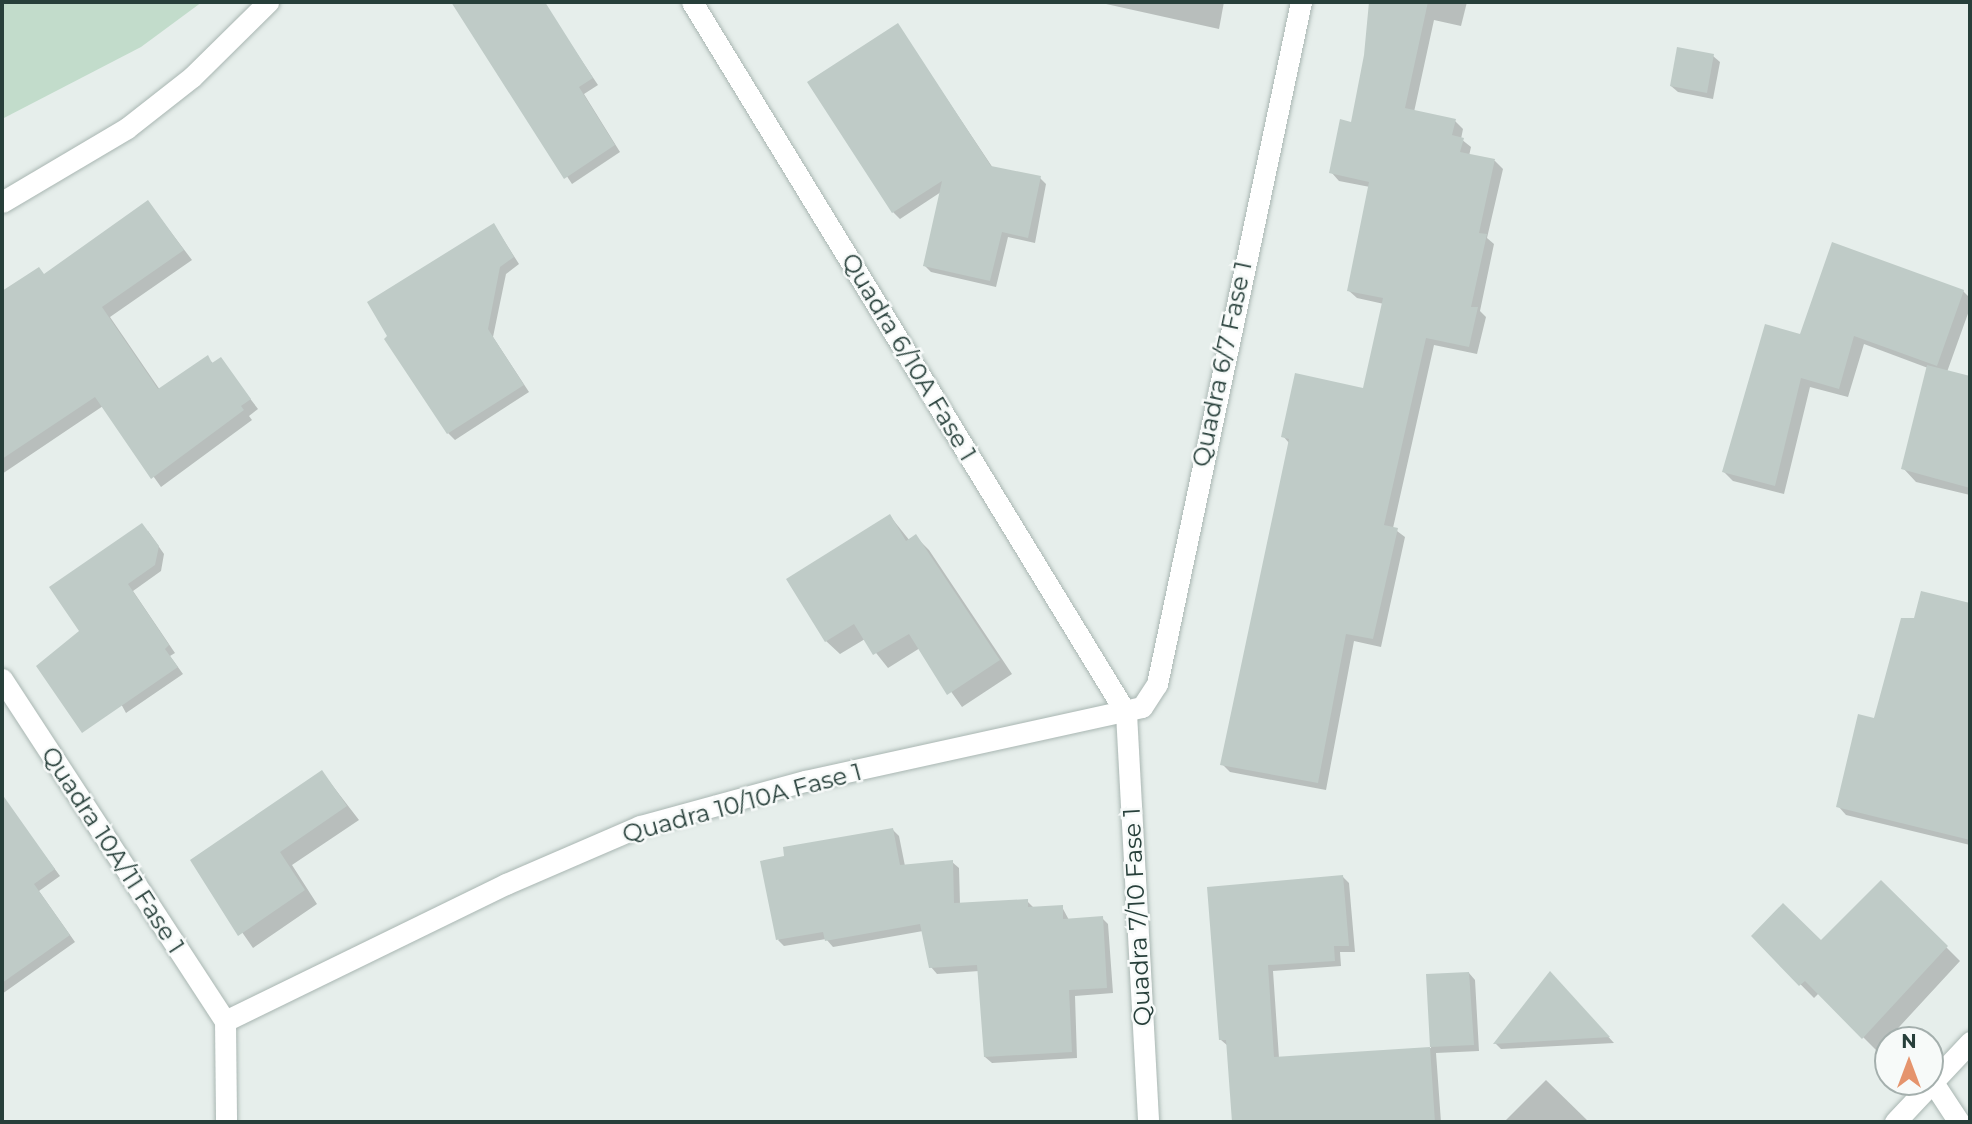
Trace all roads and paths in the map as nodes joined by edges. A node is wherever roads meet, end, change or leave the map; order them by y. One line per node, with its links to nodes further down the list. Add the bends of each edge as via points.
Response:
1 (268, 2): 4 (street, via 192,77 127,128)
2 (692, 2): 6 (street, Quadra 6/10A Fase 1)
3 (1301, 2): 6 (street, Quadra 6/7 Fase 1, via 1157,684 1142,707)
4 (2, 202)
5 (2, 679): 7 (street, Quadra 10A/11 Fase 1)
6 (1126, 713): 7 (street, Quadra 10/10A Fase 1, via 805,781 640,826 506,884); 13 (street, Quadra 7/10 Fase 1)
7 (225, 1021): 12 (street)
8 (1970, 1042): 9 (street)
9 (1944, 1072)
10 (1922, 1096): 14 (street)
11 (1942, 1096): 15 (street)
12 (226, 1122)
13 (1148, 1122)
14 (1895, 1122)
15 (1959, 1122)

